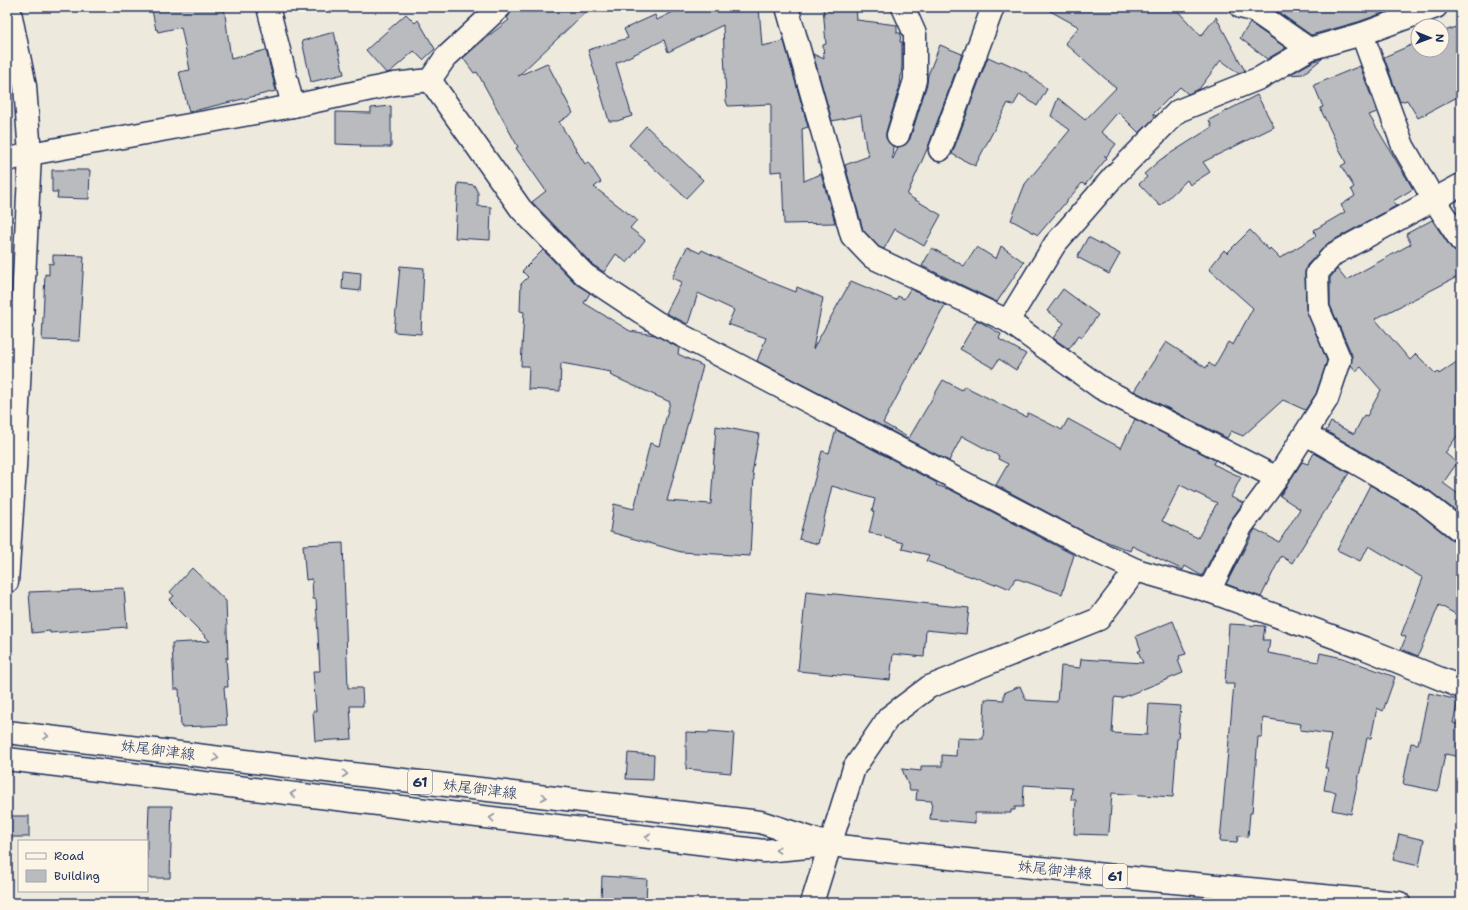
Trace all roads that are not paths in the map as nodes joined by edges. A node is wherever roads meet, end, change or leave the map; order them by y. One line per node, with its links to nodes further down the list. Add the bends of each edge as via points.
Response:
1 (268, 7): 12 (street)
2 (500, 7): 11 (street, via 445,58)
3 (787, 7): 20 (street, via 852,236 872,257)
4 (903, 7): 13 (street, via 915,34 916,80)
5 (993, 7): 14 (street)
6 (1241, 7): 10 (street, via 1253,10)
7 (1436, 7): 9 (street)
8 (9, 10): 15 (street, via 25,86)
9 (1362, 34): 10 (street); 18 (street, via 1403,146)
10 (1309, 49): 20 (street, via 1260,78 1178,111 1114,176 1054,244)
11 (430, 80): 12 (street, via 394,84); 24 (street, via 521,209 585,275 656,322 1087,547)
12 (293, 106): 15 (street)
13 (898, 135)
14 (940, 150)
15 (30, 154): 16 (street); 25 (street)
16 (7, 160)
17 (1461, 185): 18 (street)
18 (1434, 200): 19 (street); 21 (street, via 1334,254 1317,273 1318,308 1340,360 1327,399)
19 (1461, 241)
20 (1008, 321): 22 (street, via 1101,388)
21 (1306, 434): 22 (street); 23 (street, via 1424,502)
22 (1277, 478): 26 (street, via 1241,527)
23 (1461, 530)
24 (1136, 570): 26 (street); 30 (street, via 1099,619 929,687 889,717 854,768)
25 (7, 582)
26 (1209, 592): 27 (street, via 1364,648)
27 (1461, 687)
28 (7, 732): 30 (street, 妹尾御津線 / 61, one-way to 30, via 760,822)
29 (7, 759): 30 (street, 妹尾御津線 / 61, one-way to 29, via 764,851)
30 (830, 845): 31 (street); 32 (street, 妹尾御津線 / 61, via 1142,879)
31 (812, 903)
32 (1399, 903)

